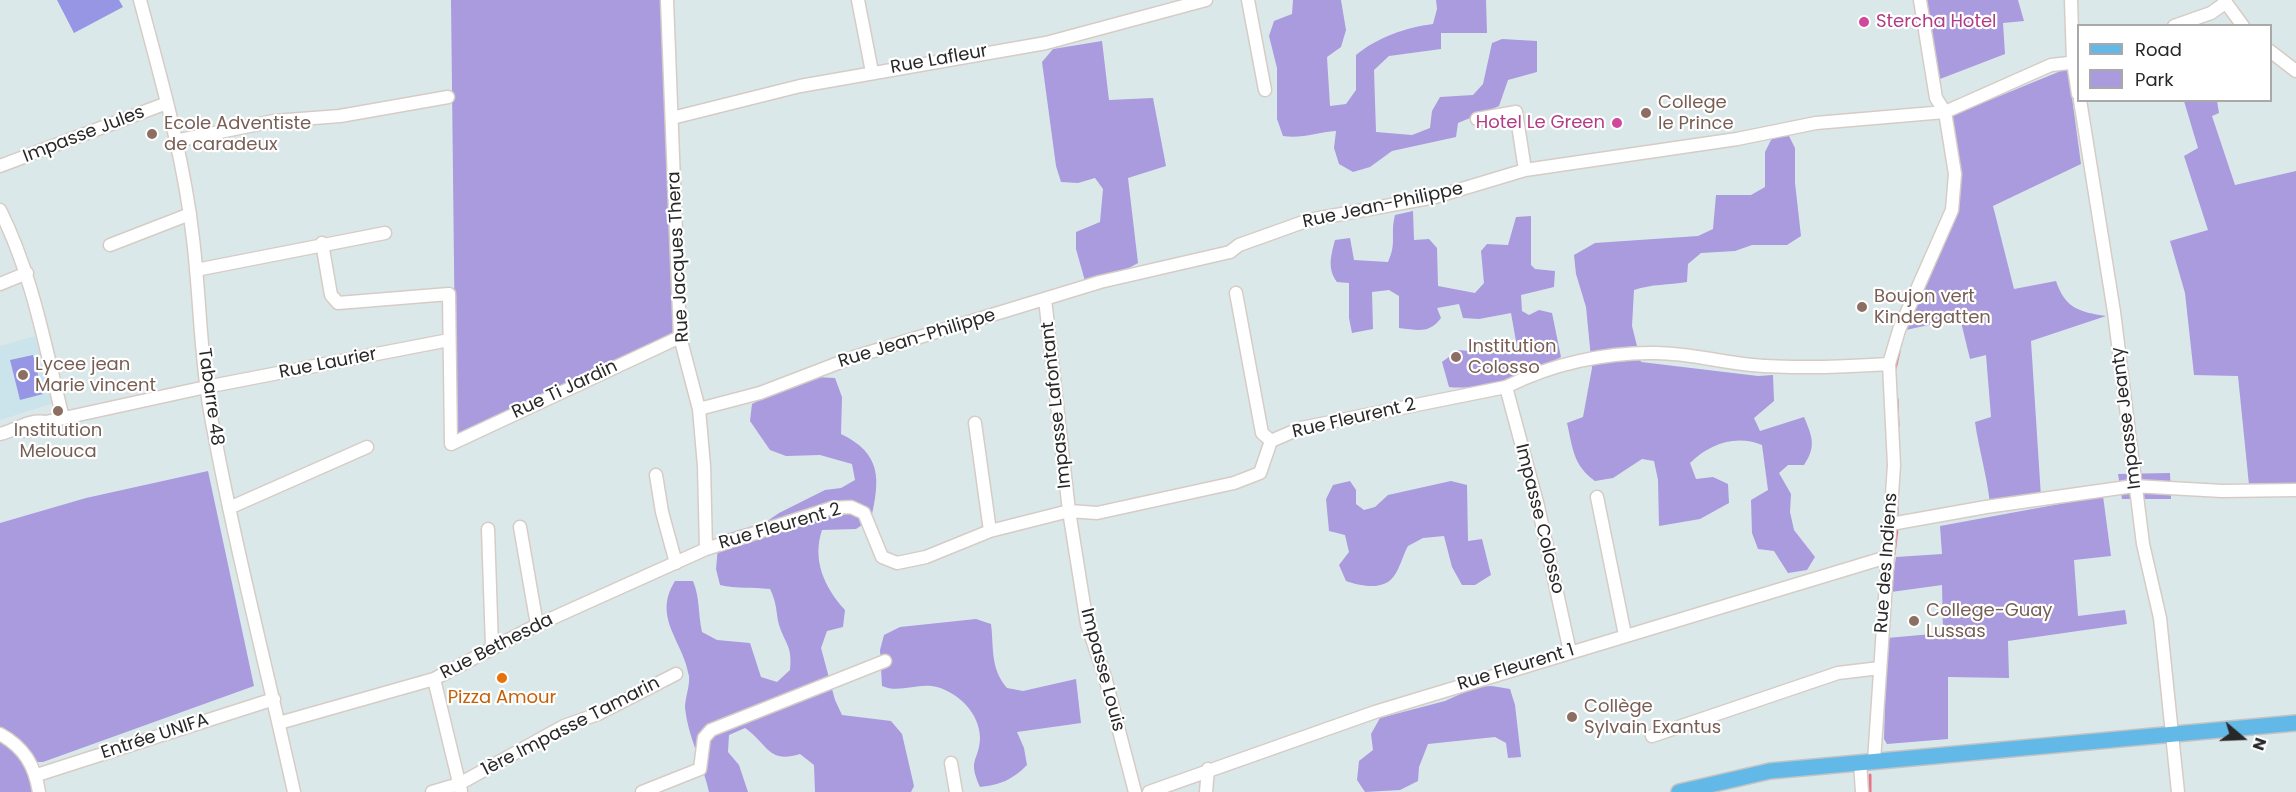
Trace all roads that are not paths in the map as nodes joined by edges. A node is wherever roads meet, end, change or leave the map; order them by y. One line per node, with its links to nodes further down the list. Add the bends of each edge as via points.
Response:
1 (141, 0): 18 (street, Tabarre 48)
2 (667, 0): 20 (street, Rue Jacques Thera)
3 (858, 0): 14 (street)
4 (1248, 0): 15 (street)
5 (1920, 0): 19 (street, via 1936,98)
6 (2071, 0): 12 (street)
7 (1201, 1): 14 (street, Rue Lafleur, via 1046,43)
8 (2225, 1): 9 (street, via 2211,13); 10 (street)
9 (2180, 24)
10 (2241, 24)
11 (2272, 52): 13 (street)
12 (2076, 62): 19 (street, Rue Jean-Philippe, via 2051,65)
13 (2296, 71)
14 (872, 72): 20 (street, Rue Lafleur)
15 (1265, 90)
16 (448, 97): 22 (street, via 340,116 274,121)
17 (2080, 102): 47 (street, Impasse Jeanty, via 2114,312)
18 (167, 104): 22 (street, Tabarre 48); 23 (street, Impasse Jules)
19 (1945, 112): 24 (street, Rue Jean-Philippe, via 1816,123 1737,139); 37 (street, Rue des Indiens, via 1955,174 1952,210 1899,330)
20 (672, 118): 35 (street, Rue Jacques Thera)
21 (1477, 118): 24 (street, via 1516,112)
22 (175, 141): 26 (street, Tabarre 48)
23 (0, 166)
24 (1526, 170): 34 (street, Rue Jean-Philippe, via 1435,197 1309,220 1239,245 1230,252)
25 (0, 210): 31 (street)
26 (189, 214): 29 (street); 30 (street, Tabarre 48)
27 (385, 233): 28 (street)
28 (322, 243): 30 (street); 36 (street, via 331,295 338,303 449,294)
29 (110, 245)
30 (196, 270): 38 (street, Tabarre 48)
31 (27, 273): 32 (street); 41 (street)
32 (0, 284)
33 (1236, 293): 44 (street, via 1262,433)
34 (1045, 299): 40 (street, Rue Jean-Philippe, via 854,357 760,393); 51 (street, Impasse Lafontant)
35 (680, 337): 36 (street, Rue Ti Jardin, via 451,444); 40 (street, Rue Jacques Thera)
36 (449, 340): 38 (street, Rue Laurier)
37 (1889, 364): 39 (street, Rue Fleurent 2, via 1752,365 1656,352 1588,358 1527,376); 52 (street, Rue des Indiens, via 1894,465)
38 (206, 387): 41 (street, Rue Laurier); 50 (street, Tabarre 48)
39 (1506, 387): 44 (street, Rue Fleurent 2, via 1301,428); 62 (street, Impasse Colosso, via 1538,506)
40 (699, 409): 56 (street, Rue Jacques Thera, via 705,466)
41 (63, 418): 43 (street, Rue Laurier, via 35,420)
42 (975, 423): 55 (street)
43 (0, 434)
44 (1271, 441): 51 (street, Rue Fleurent 2, via 1260,473 1234,483 1097,513)
45 (368, 447): 50 (street)
46 (656, 475): 58 (street)
47 (2134, 486): 48 (street, via 2222,491); 52 (street); 72 (street, Impasse Jeanty, via 2160,618)
48 (2296, 489)
49 (1597, 497): 60 (street)
50 (229, 508): 67 (street, Tabarre 48)
51 (1069, 512): 55 (street, Rue Fleurent 2); 83 (street, Impasse Louis, via 1087,624)
52 (1891, 524): 57 (street, Rue des Indiens)
53 (520, 528): 59 (street)
54 (488, 529): 61 (street)
55 (990, 531): 56 (street, Rue Fleurent 2, via 926,557 897,563 882,557 864,513 851,507 832,508)
56 (706, 549): 58 (street, Rue Bethesda)
57 (1887, 557): 60 (street, Rue Fleurent 1); 64 (street, Rue des Indiens)
58 (676, 563): 59 (street, Rue Bethesda)
59 (537, 625): 61 (street, Rue Bethesda)
60 (1625, 635): 62 (street, Rue Fleurent 1)
61 (492, 647): 66 (street, Rue Bethesda)
62 (1570, 652): 75 (street, Rue Fleurent 1)
63 (885, 661): 81 (street, via 711,730 704,738 700,769)
64 (1880, 668): 71 (street, via 1838,672); 73 (street, Rue des Indiens)
65 (676, 674): 77 (street, 1ère Impasse Tamarin, via 598,714 564,726)
66 (434, 679): 68 (street, Rue Bethesda); 77 (street)
67 (274, 699): 68 (street, Tabarre 48); 76 (street, Entrée UNIFA)
68 (279, 723): 79 (street, Tabarre 48)
69 (2296, 723): 72 (main road)
70 (0, 734): 76 (street, via 27,755)
71 (1652, 736)
72 (2171, 736): 73 (main road); 88 (street, Impasse Jeanty)
73 (1867, 762): 86 (main road, via 1770,771); 87 (street, Rue des Indiens)
74 (951, 763): 82 (street)
75 (1208, 769): 84 (street, Rue Fleurent 1); 85 (street)
76 (37, 775): 78 (street)
77 (460, 788): 80 (street, 1ère Impasse Tamarin)
78 (39, 792)
79 (294, 792)
80 (432, 792)
81 (642, 792)
82 (956, 792)
83 (1135, 792)
84 (1149, 792)
85 (1206, 792)
86 (1679, 792)
87 (1862, 792)
88 (2178, 792)

